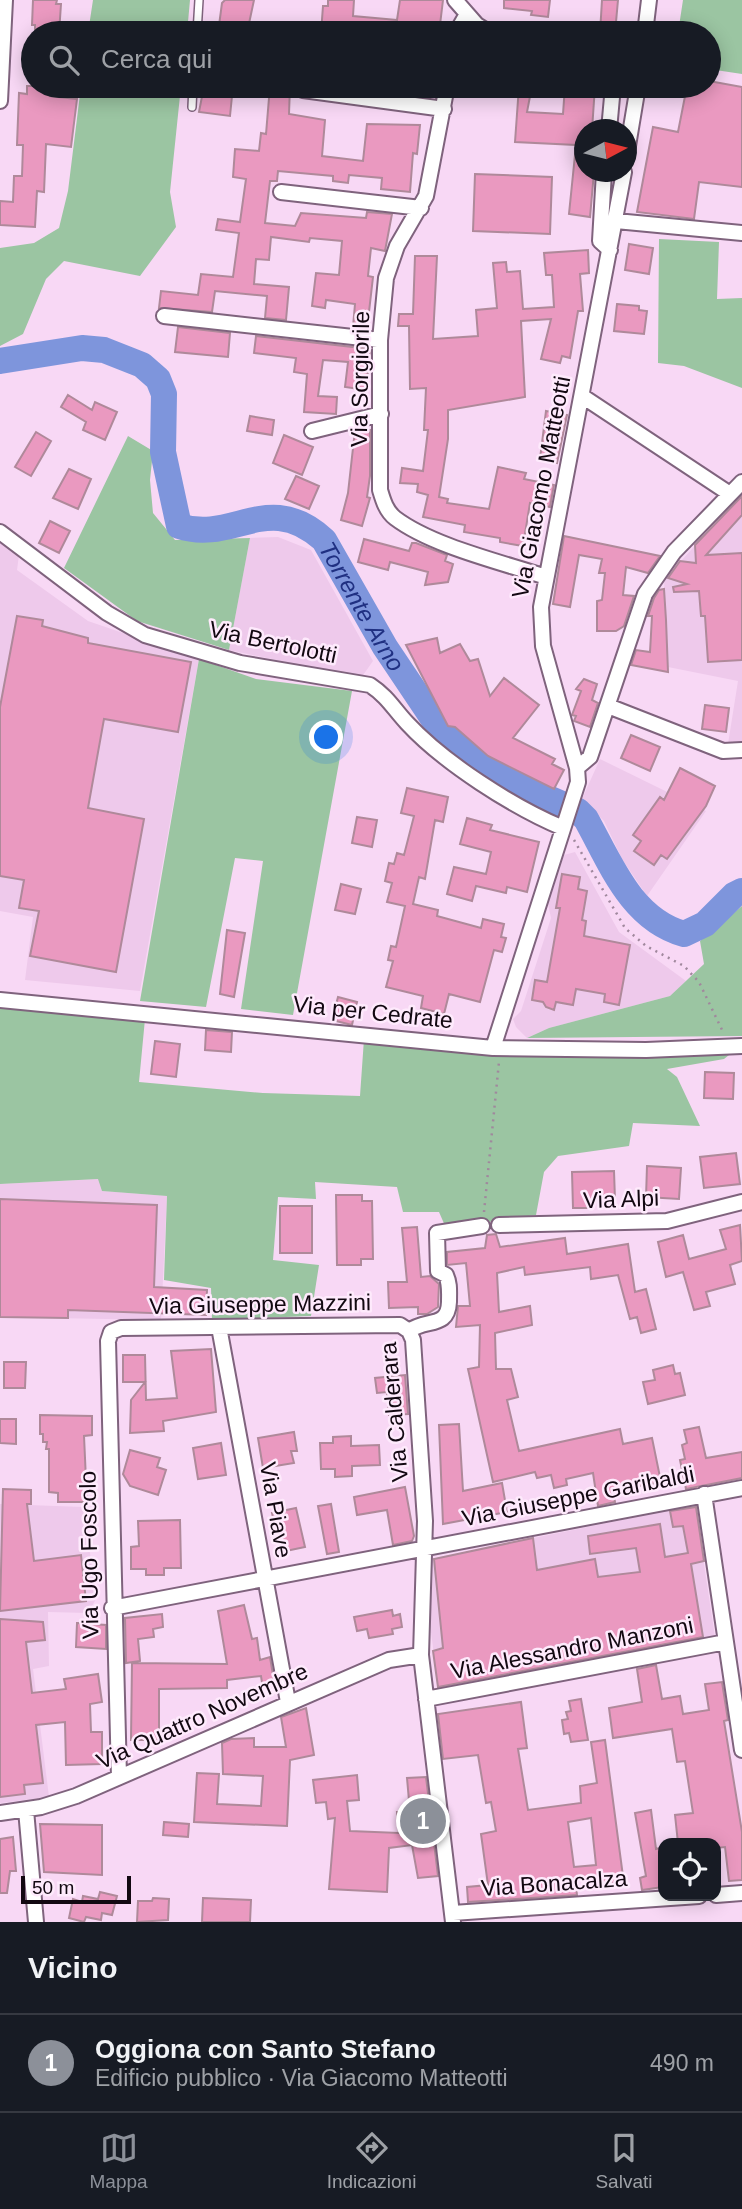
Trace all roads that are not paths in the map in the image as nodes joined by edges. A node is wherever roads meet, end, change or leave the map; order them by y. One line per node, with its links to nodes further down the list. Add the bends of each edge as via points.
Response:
1 (5, 0): 15 (street)
2 (199, 0): 6 (lane)
3 (455, 0): 5 (street)
4 (649, 0): 9 (street)
5 (467, 14): 7 (street); 8 (street)
6 (198, 21)
7 (463, 21)
8 (473, 21)
9 (646, 21)
10 (192, 98): 16 (lane)
11 (362, 98): 17 (street)
12 (445, 98): 17 (street, Via Sorgiorile)
13 (612, 98): 18 (street)
14 (636, 98): 19 (street)
15 (0, 101)
16 (192, 107)
17 (444, 109): 23 (street, Via Sorgiorile)
18 (610, 119)
19 (632, 119)
20 (603, 182): 26 (street, via 598,231 600,242)
21 (622, 182): 24 (street, Via Giacomo Matteotti)
22 (281, 192): 23 (street)
23 (421, 208): 28 (street, Via Sorgiorile, via 391,261)
24 (616, 222): 25 (street); 26 (street, Via Giacomo Matteotti)
25 (742, 233)
26 (610, 250): 29 (street, Via Giacomo Matteotti)
27 (164, 316): 28 (street)
28 (380, 340): 30 (street, Via Sorgiorile)
29 (582, 396): 33 (street); 35 (street, Via Giacomo Matteotti)
30 (381, 414): 31 (street); 35 (street, Via Sorgiorile, via 380,490 394,517 445,543)
31 (312, 431)
32 (742, 482): 33 (street)
33 (730, 494): 36 (street, via 674,552 645,594)
34 (0, 532): 39 (street, Via Bertolotti, via 107,613 145,635 240,663 370,685 467,773)
35 (546, 578): 38 (street, Via Giacomo Matteotti, via 541,607 543,646)
36 (608, 706): 37 (street, via 723,751); 38 (street, via 590,757)
37 (742, 750)
38 (577, 768): 39 (street, Via Giacomo Matteotti, via 576,794)
39 (565, 824): 42 (street, Via Giacomo Matteotti)
40 (0, 1000): 42 (street, Via per Cedrate)
41 (736, 1047): 42 (street, Via per Cedrate)
42 (497, 1048)
43 (742, 1202): 44 (street, Via Alpi, via 667,1221)
44 (499, 1225)
45 (482, 1226): 47 (street, Via Calderara, via 437,1233 438,1271 450,1284 448,1313 442,1320 417,1324)
46 (219, 1327): 47 (street, Via Giuseppe Mazzini, via 400,1325); 48 (street, Via Giuseppe Mazzini, via 121,1328); 52 (street, Via Piave)
47 (409, 1331): 51 (street, Via Calderara, via 424,1493)
48 (111, 1332): 53 (street, Via Ugo Foscolo)
49 (742, 1488): 50 (street, Via Giuseppe Garibaldi)
50 (704, 1494): 51 (street, Via Giuseppe Garibaldi); 54 (street)
51 (423, 1550): 52 (street, Via Giuseppe Garibaldi); 55 (street)
52 (266, 1581): 53 (street, Via Giuseppe Garibaldi); 57 (street, Via Piave)
53 (112, 1608): 59 (street, Via Ugo Foscolo)
54 (726, 1642): 56 (street, Via Alessandro Manzoni); 58 (street)
55 (421, 1656): 56 (street); 57 (street, Via Quattro Novembre, via 388,1660)
56 (426, 1699): 65 (street)
57 (288, 1702): 59 (street, Via Quattro Novembre)
58 (742, 1750)
59 (118, 1777): 60 (street, Via Quattro Novembre)
60 (26, 1810): 61 (street, Via Quattro Novembre); 66 (street)
61 (0, 1814)
62 (742, 1893): 63 (street)
63 (721, 1895)
64 (658, 1900): 65 (street, Via Bonacalza)
65 (453, 1917)
66 (36, 1922)

